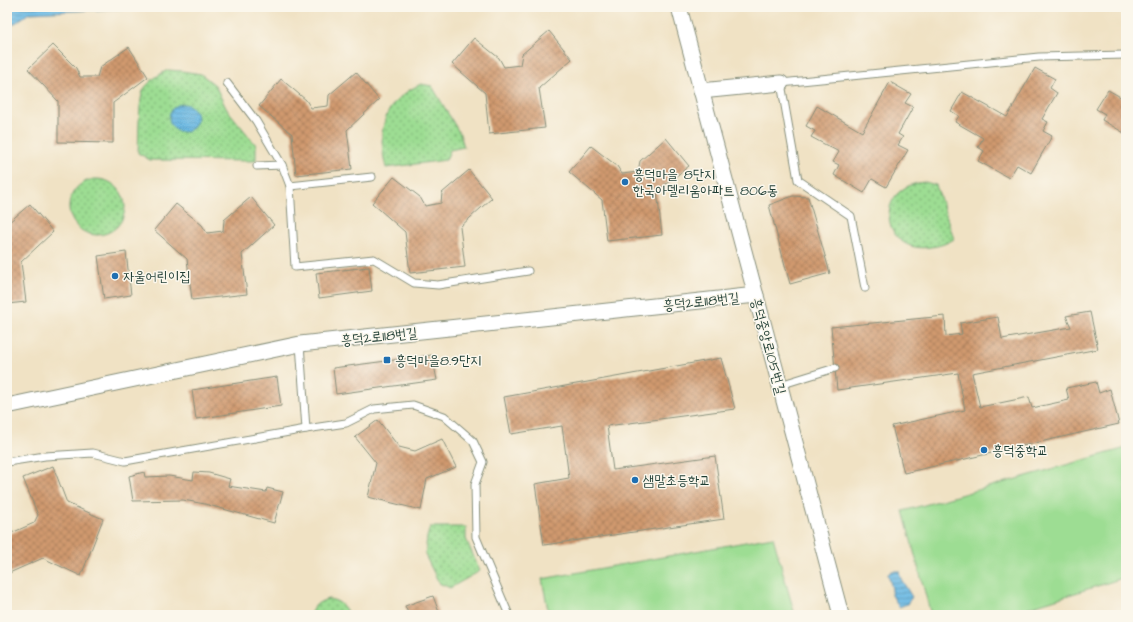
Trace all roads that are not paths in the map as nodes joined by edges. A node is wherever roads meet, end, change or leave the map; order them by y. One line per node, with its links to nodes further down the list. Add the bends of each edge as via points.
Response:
1 (679, 7): 5 (street, 흥덕중앙로105번길)
2 (1126, 55): 4 (lane, via 1039,57)
3 (227, 83): 6 (lane, via 256,121)
4 (780, 83): 5 (street); 11 (lane, via 798,180 851,216)
5 (701, 91): 12 (street, 흥덕중앙로105번길)
6 (282, 165): 7 (lane); 9 (lane)
7 (257, 166)
8 (372, 177): 9 (lane)
9 (290, 186): 10 (lane, via 295,267 374,259 414,283 438,285)
10 (528, 271)
11 (865, 288)
12 (756, 295): 13 (street, 흥덕2로118번길); 15 (street, 흥덕중앙로105번길)
13 (300, 344): 16 (street, 흥덕2로118번길); 17 (lane)
14 (835, 368): 15 (lane)
15 (780, 385): 20 (street, 흥덕중앙로105번길)
16 (7, 406)
17 (306, 429): 18 (lane, via 125,461 93,453 45,456); 19 (lane, via 346,423 374,409 413,405 444,416 472,441 483,462 475,484 476,536)
18 (7, 462)
19 (509, 615)
20 (841, 615)

